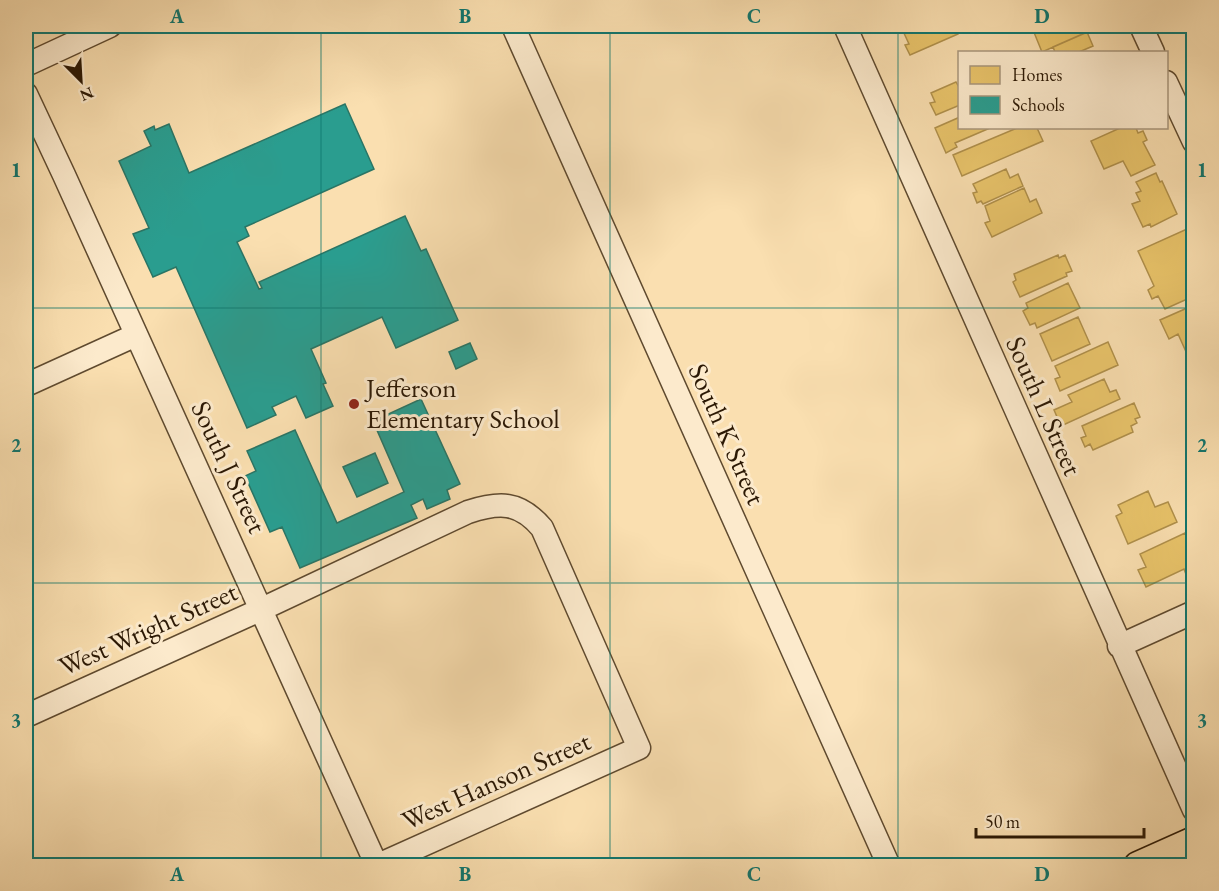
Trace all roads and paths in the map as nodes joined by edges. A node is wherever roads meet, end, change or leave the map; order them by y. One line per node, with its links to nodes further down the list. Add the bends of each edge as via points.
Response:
1 (110, 26): 6 (street)
2 (513, 26): 20 (street, South K Street)
3 (844, 26): 14 (street, South L Street)
4 (1141, 26): 5 (street)
5 (1153, 51)
6 (26, 65)
7 (1168, 84): 9 (street)
8 (26, 94): 10 (street, South J Street)
9 (1194, 142)
10 (136, 335): 11 (street); 12 (street, South J Street)
11 (26, 385)
12 (262, 609): 15 (street, West Wright Street); 16 (street, West Wright Street, via 468,512 503,505 519,508 542,528); 19 (street, South J Street)
13 (1194, 612): 14 (street)
14 (1119, 646): 17 (street, South L Street)
15 (26, 716)
16 (639, 748): 19 (street, West Hanson Street)
17 (1194, 810)
18 (1194, 841): 21 (main road)
19 (376, 865)
20 (889, 866)
21 (1138, 866)

